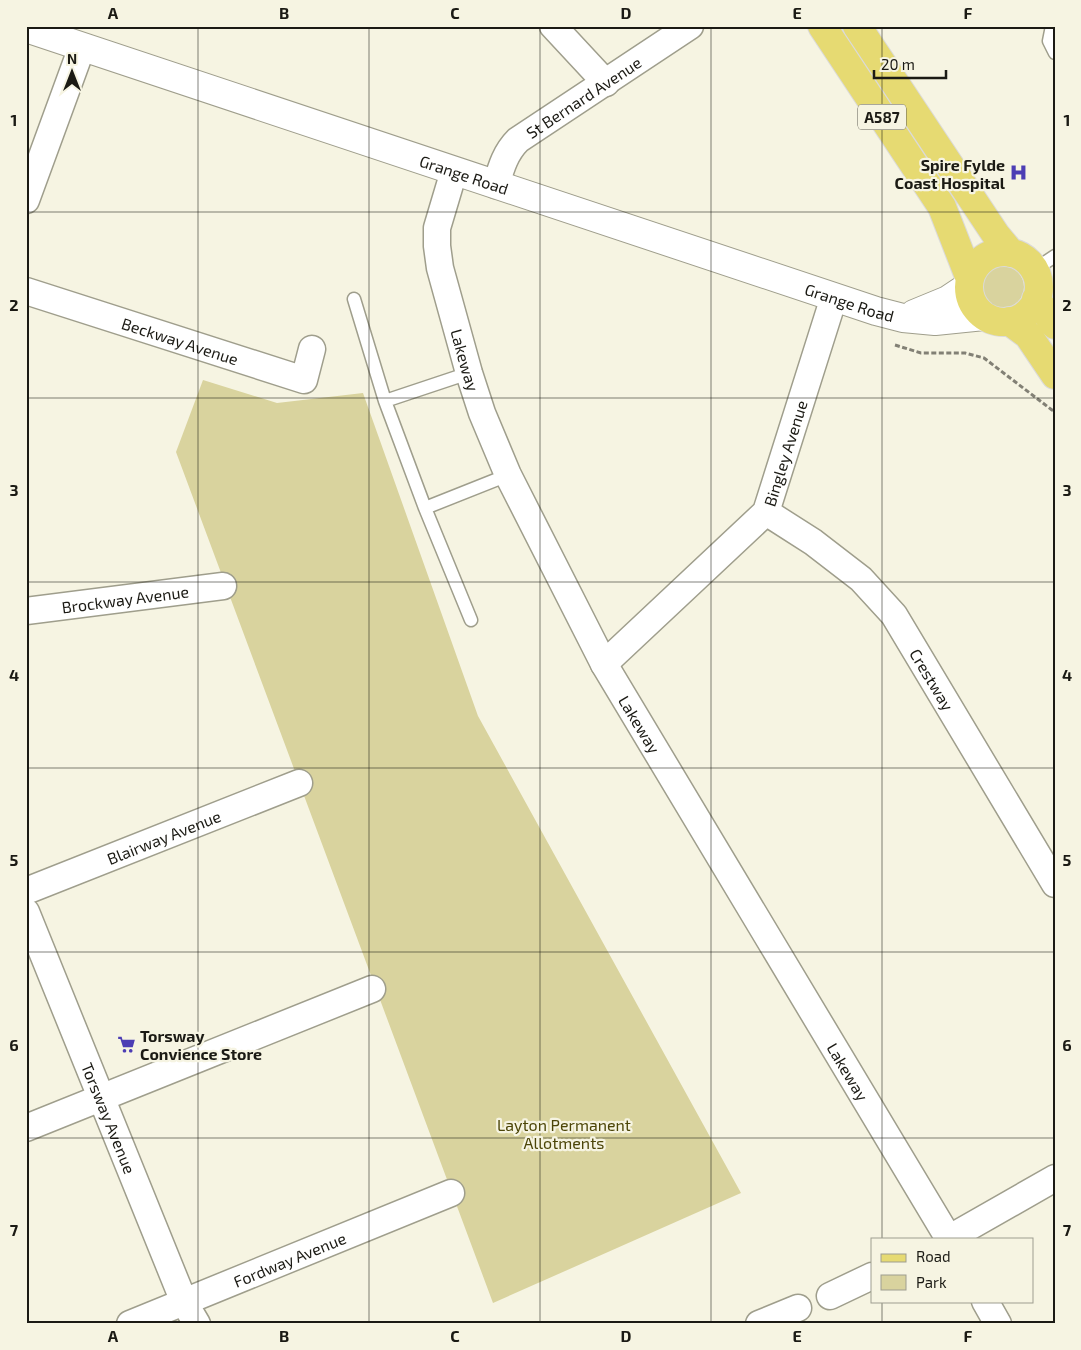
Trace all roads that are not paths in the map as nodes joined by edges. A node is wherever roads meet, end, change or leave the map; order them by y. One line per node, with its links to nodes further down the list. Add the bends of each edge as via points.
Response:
1 (553, 26): 9 (street)
2 (690, 26): 9 (street, St Bernard Avenue)
3 (822, 26): 15 (main road, A587, via 942,207)
4 (857, 26): 13 (main road, A587, via 974,203)
5 (1052, 26): 8 (lane, via 1049,40)
6 (26, 28): 7 (street, Grange Road)
7 (82, 47): 10 (street, Grange Road); 12 (street)
8 (1055, 53)
9 (606, 83): 11 (street, St Bernard Avenue, via 518,140 505,157)
10 (454, 171): 11 (street, Grange Road); 24 (street, Lakeway, via 438,228 437,246)
11 (496, 185): 17 (street, Grange Road)
12 (26, 199)
13 (1011, 253): 14 (main road, A587); 15 (main road, via 996,253 985,258 975,268)
14 (1044, 263): 19 (main road, A587)
15 (969, 282): 20 (street, Grange Road, via 948,300); 21 (main road, A587, via 970,297 976,308)
16 (26, 291): 23 (street, Beckway Avenue, via 304,380)
17 (834, 298): 20 (street, Grange Road); 29 (street, Bingley Avenue)
18 (354, 299): 26 (lane)
19 (1036, 299): 21 (main road, via 1022,316); 22 (main road)
20 (903, 318): 21 (street, Grange Road)
21 (996, 318): 25 (main road, A587, via 1028,336)
22 (1055, 324)
23 (312, 349)
24 (469, 373): 26 (lane); 27 (street, Lakeway)
25 (1055, 375)
26 (385, 402): 28 (lane)
27 (508, 475): 28 (lane); 33 (street, Lakeway)
28 (425, 508): 32 (lane)
29 (766, 512): 33 (street, Bingley Avenue); 35 (street, Crestway, via 813,542 861,580 894,615)
30 (223, 586): 31 (street, Brockway Avenue)
31 (26, 611)
32 (470, 620)
33 (604, 664): 43 (street, Lakeway)
34 (299, 783): 36 (street, Blairway Avenue)
35 (1055, 884)
36 (26, 890)
37 (26, 912): 39 (street, Torsway Avenue)
38 (372, 989): 39 (street)
39 (102, 1098): 40 (street); 49 (street, Torsway Avenue)
40 (26, 1128)
41 (1055, 1178): 44 (street)
42 (451, 1193): 49 (street, Fordway Avenue)
43 (948, 1238)
44 (951, 1238)
45 (871, 1276): 46 (street)
46 (830, 1296)
47 (986, 1302): 52 (street)
48 (798, 1308): 51 (street)
49 (190, 1313): 50 (street, Fordway Avenue)
50 (130, 1324)
51 (759, 1324)
52 (998, 1324)

